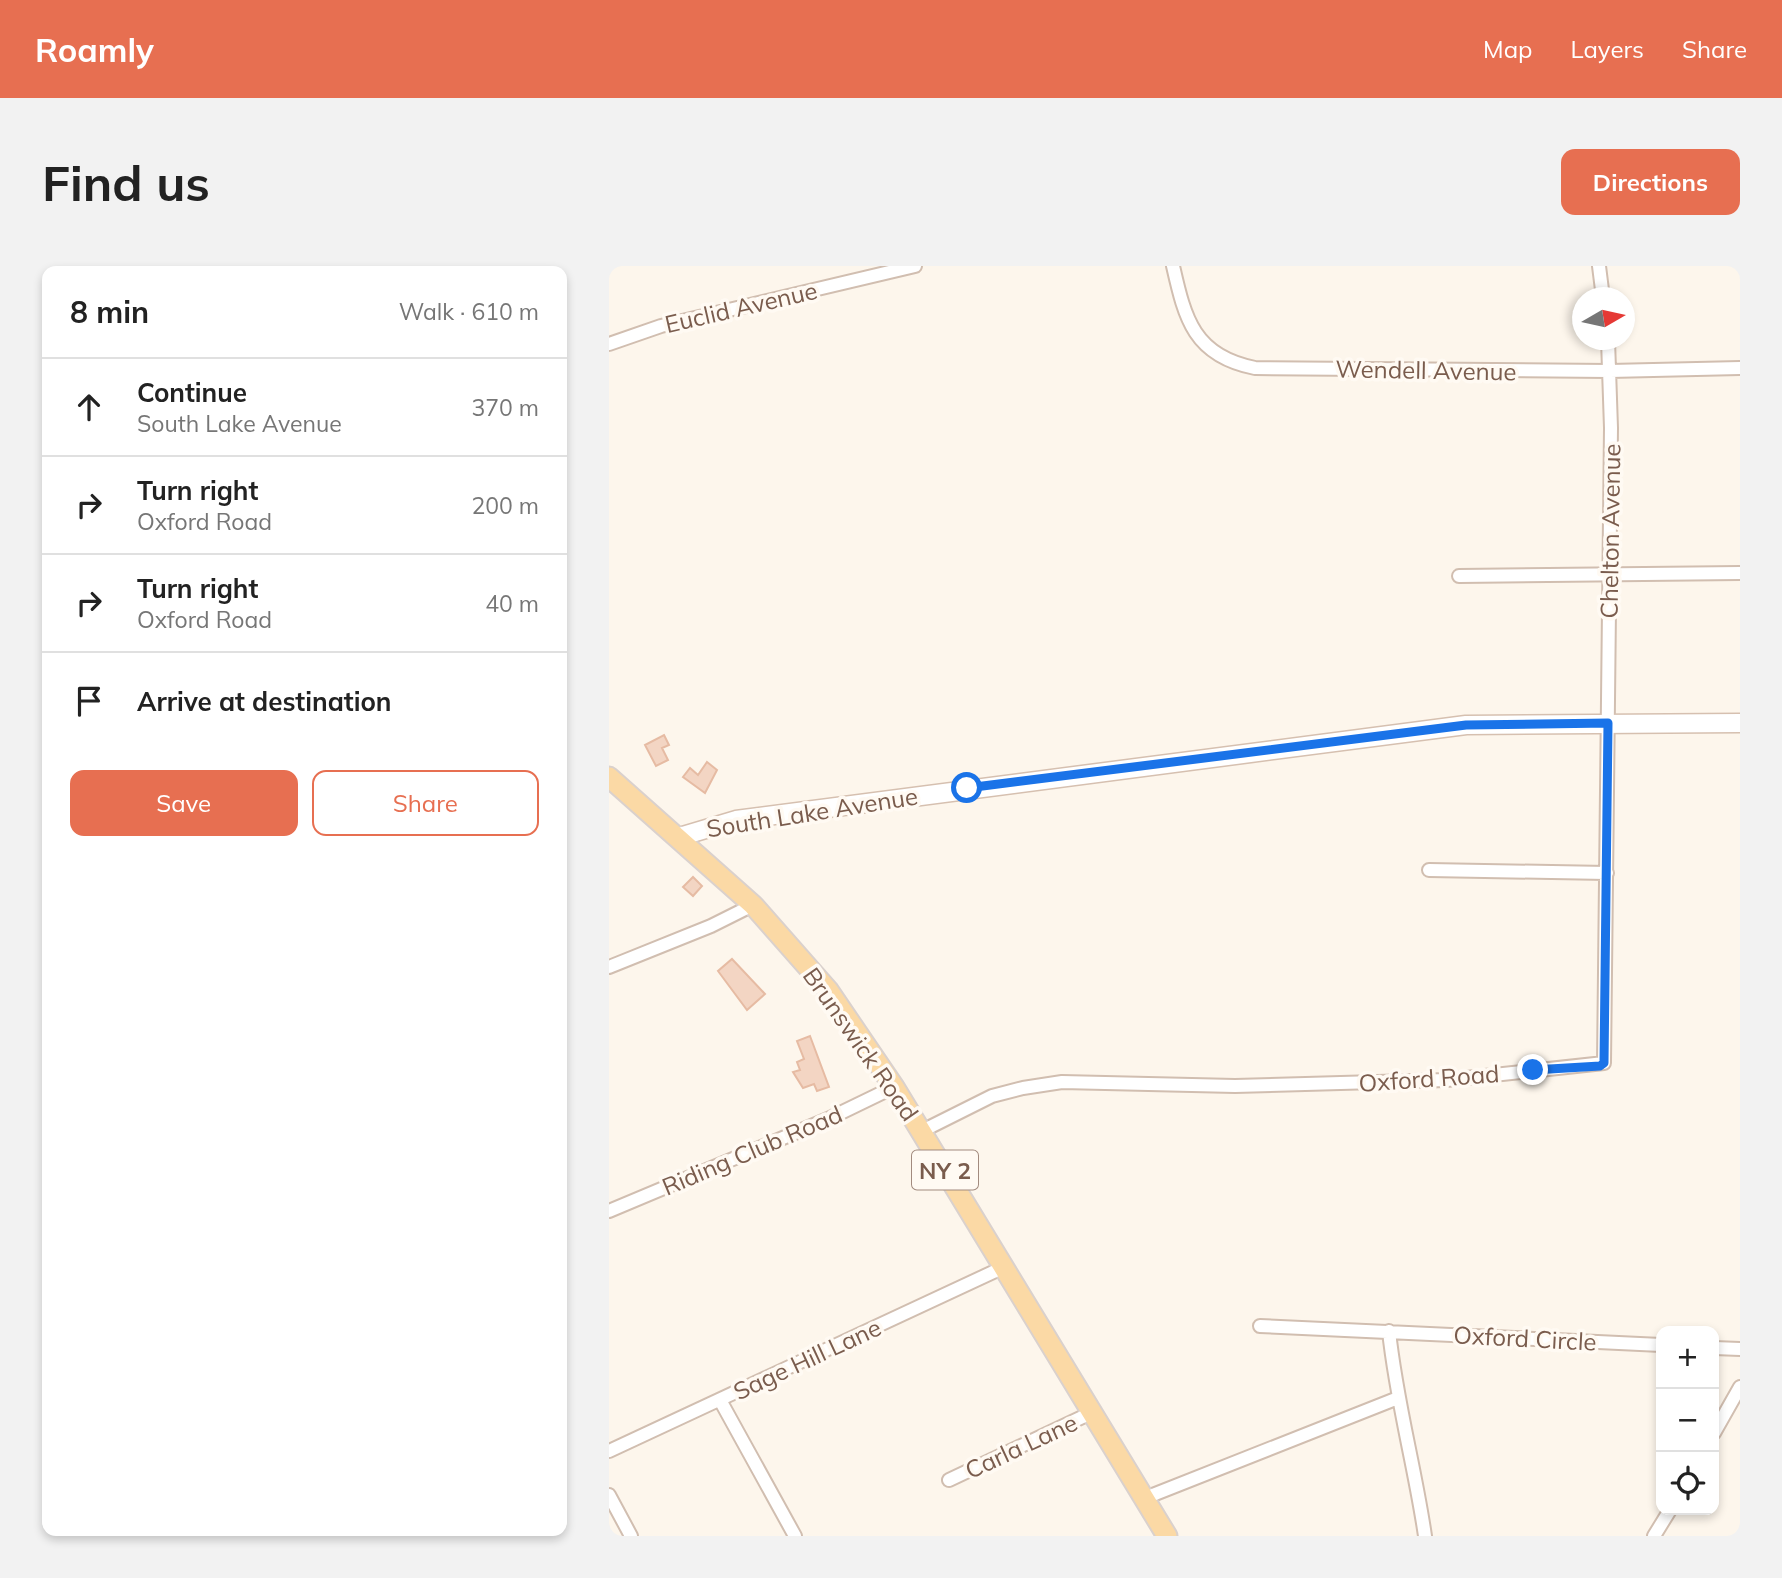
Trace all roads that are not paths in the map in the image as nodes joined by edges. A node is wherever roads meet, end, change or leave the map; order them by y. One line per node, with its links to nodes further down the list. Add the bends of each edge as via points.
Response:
1 (915, 266): 5 (street, Euclid Avenue, via 661,326)
2 (1173, 266): 8 (street, Wendell Avenue, via 1189,325 1213,352 1235,364 1255,368)
3 (1599, 266): 4 (street)
4 (1602, 287)
5 (609, 344)
6 (1609, 350): 8 (street, Chelton Avenue)
7 (1740, 368): 8 (street, Wendell Avenue)
8 (1610, 371): 9 (street, Chelton Avenue)
9 (1609, 573): 10 (street); 11 (street); 12 (street, Chelton Avenue)
10 (1740, 573)
11 (1459, 576)
12 (1608, 723): 13 (street, South Lake Avenue); 15 (street, South Lake Avenue, via 1425,730 736,820); 17 (street, Oxford Road)
13 (1740, 723)
14 (609, 777): 15 (main road, Brunswick Road / NY 2)
15 (679, 838): 18 (main road, Brunswick Road / NY 2)
16 (1429, 870): 17 (street)
17 (1607, 873): 21 (street, Oxford Road, via 1606,1054 1600,1066 1447,1080 1235,1086 1062,1082 992,1096)
18 (754, 905): 19 (street); 20 (main road, Brunswick Road / NY 2, via 828,990)
19 (609, 967)
20 (894, 1087): 21 (main road, Brunswick Road / NY 2); 22 (street, Riding Club Road)
21 (922, 1131): 23 (main road, Brunswick Road / NY 2)
22 (609, 1211)
23 (1004, 1267): 31 (street, Sage Hill Lane); 32 (main road, Brunswick Road / NY 2)
24 (1260, 1326): 25 (street, Oxford Circle)
25 (1389, 1331): 26 (street, Oxford Circle); 30 (street)
26 (1656, 1345)
27 (1719, 1348): 28 (street)
28 (1740, 1349)
29 (1740, 1387): 33 (street)
30 (1398, 1398): 37 (street); 42 (street, via 1414,1461)
31 (720, 1400): 34 (street, Sage Hill Lane); 40 (street)
32 (1093, 1412): 35 (street, Carla Lane); 37 (main road, Brunswick Road / NY 2)
33 (1719, 1424)
34 (609, 1451)
35 (949, 1480)
36 (609, 1494): 39 (street)
37 (1145, 1498): 41 (main road, Brunswick Road / NY 2)
38 (1668, 1515): 43 (street)
39 (631, 1536)
40 (795, 1536)
41 (1167, 1536)
42 (1425, 1536)
43 (1654, 1536)

